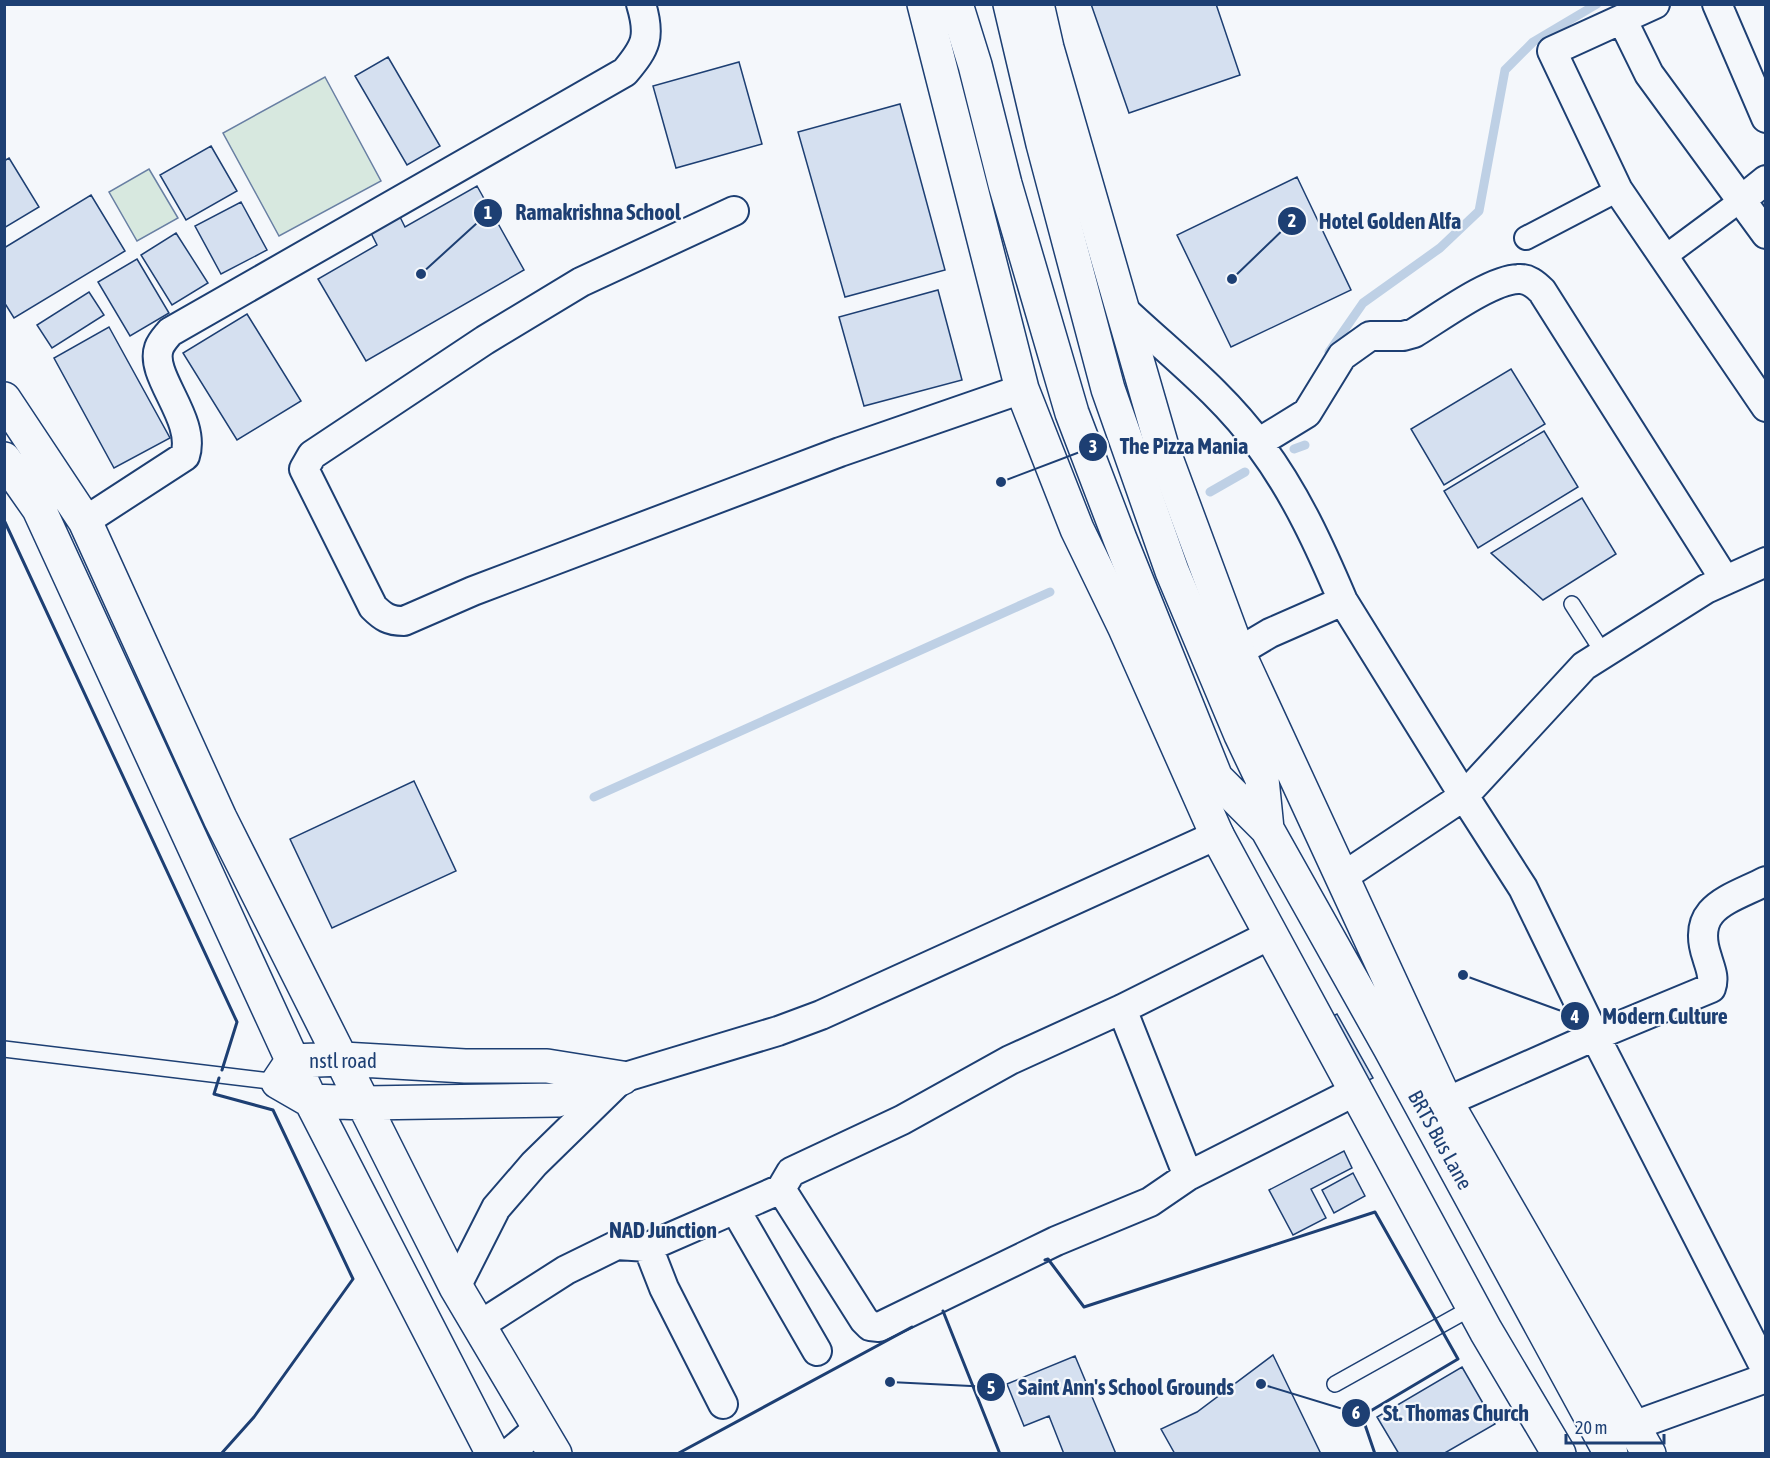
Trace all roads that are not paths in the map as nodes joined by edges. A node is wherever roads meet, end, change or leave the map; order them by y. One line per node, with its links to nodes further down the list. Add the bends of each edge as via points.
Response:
1 (641, 4): 23 (street, via 648,32 642,52 625,72 170,332 159,346 157,359 186,431 185,456)
2 (924, 4): 18 (street)
3 (956, 4): 31 (street, via 1072,413 1216,778)
4 (1010, 4): 31 (street, via 1108,389 1172,571 1262,779)
5 (1037, 4): 17 (street)
6 (1655, 4): 8 (street)
7 (1717, 4): 9 (street)
8 (1622, 19): 11 (street, via 1552,51); 12 (street, via 1649,74)
9 (1766, 118)
10 (1766, 180): 12 (street)
11 (1618, 189): 15 (street); 16 (street)
12 (1740, 201): 14 (street); 16 (street)
13 (734, 211): 18 (street, via 581,282 485,340 312,455 304,470 373,607 382,616 404,621 472,591 840,452)
14 (1766, 234)
15 (1526, 238)
16 (1663, 258): 20 (street)
17 (1125, 310): 21 (street, via 1231,410); 28 (street, via 1163,450)
18 (1022, 389): 32 (street, via 1077,529)
19 (4, 399): 23 (street)
20 (1766, 407)
21 (1258, 443): 25 (street, via 1307,412 1342,356 1370,336 1414,333 1489,288 1518,279 1533,282); 26 (street, via 1310,526)
22 (4, 459): 40 (street, via 39,509 87,608)
23 (85, 521): 39 (street, via 220,818)
24 (1766, 562): 25 (street)
25 (1725, 580): 29 (street)
26 (1343, 601): 28 (street, via 1270,633); 30 (street)
27 (1572, 604): 29 (lane)
28 (1238, 652): 33 (street)
29 (1604, 654): 30 (street, via 1584,666)
30 (1464, 796): 33 (street); 37 (street, via 1523,888)
31 (1267, 829): 63 (street, BRTS Bus Lane)
32 (1217, 835): 35 (street); 41 (street, via 821,1015)
33 (1341, 878): 44 (street)
34 (1766, 881): 37 (street, via 1721,904 1706,918 1700,939 1713,975 1711,988)
35 (1270, 934): 36 (street); 42 (street)
36 (1122, 1009): 46 (street); 47 (street, via 1010,1060 902,1120 791,1172)
37 (1595, 1036): 44 (street); 54 (street)
38 (4, 1050): 40 (lane, nstl road)
39 (344, 1059): 40 (street, nstl road); 41 (street, nstl road, via 547,1066); 45 (street)
40 (285, 1072): 43 (street)
41 (622, 1078): 45 (street, via 557,1100); 50 (street, via 534,1164 496,1208)
42 (1356, 1091): 46 (street); 51 (street)
43 (311, 1101): 45 (street); 60 (street)
44 (1446, 1102): 58 (street)
45 (365, 1103): 50 (street)
46 (1188, 1176): 47 (street, via 1150,1202 1056,1241 875,1328 864,1320)
47 (781, 1189): 48 (street)
48 (735, 1209): 49 (street); 53 (street)
49 (648, 1247): 52 (street, via 616,1245 566,1270); 57 (street, via 664,1288)
50 (456, 1287): 52 (street)
51 (1473, 1307): 56 (lane); 62 (street)
52 (480, 1325): 59 (street)
53 (817, 1351)
54 (1766, 1370)
55 (1766, 1378): 58 (street)
56 (1335, 1384)
57 (723, 1404)
58 (1633, 1425): 64 (street)
59 (548, 1440): 61 (street)
60 (493, 1454)
61 (508, 1454)
62 (1559, 1454)
63 (1611, 1454)
64 (1649, 1454)

